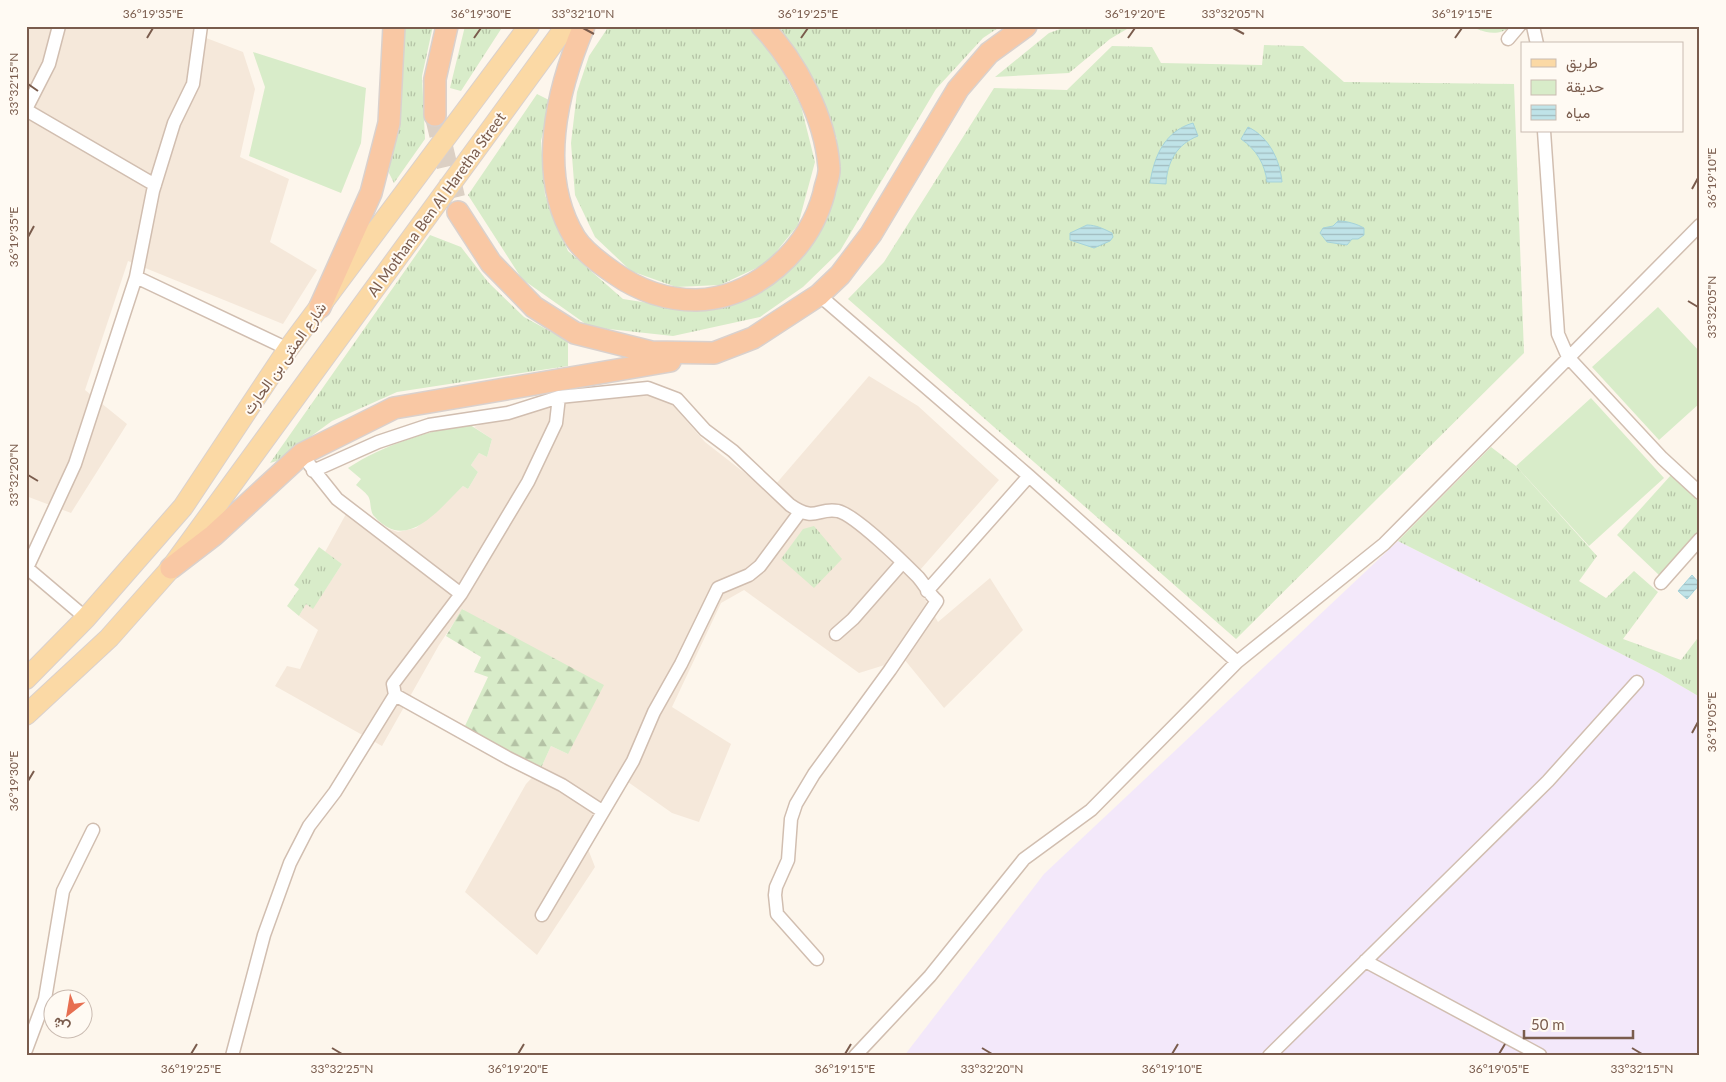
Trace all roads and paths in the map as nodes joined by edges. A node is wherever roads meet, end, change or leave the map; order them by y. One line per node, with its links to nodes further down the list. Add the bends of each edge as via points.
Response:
1 (59, 26): 12 (street, via 49,64)
2 (201, 26): 15 (street, via 193,84 174,123)
3 (394, 26): 20 (highway, via 388,123 371,193)
4 (447, 26): 13 (highway, via 435,79)
5 (529, 26): 20 (main road, شارع المثنى بن الحارث)
6 (566, 26): 24 (main road, Al Mothana Ben Al Haretha Street)
7 (584, 26): 8 (highway, via 562,90 556,119 556,180 563,212 576,239 599,262 628,282 656,294 696,300 733,292 765,278 790,256 808,231 821,202 829,170 824,137 812,102 781,46)
8 (762, 26)
9 (1026, 26): 19 (highway, via 989,53 958,89 871,234 840,275)
10 (1534, 26): 11 (street)
11 (1537, 42)
12 (26, 110): 15 (street)
13 (435, 115)
14 (1544, 132): 23 (street, via 1558,334)
15 (155, 185): 18 (street)
16 (458, 212): 22 (highway, via 491,263 534,307 575,333 651,352)
17 (1700, 224): 23 (street)
18 (136, 277): 21 (street); 36 (street, via 75,464 27,568)
19 (819, 295): 22 (highway, via 753,338); 27 (street)
20 (320, 307): 21 (main road, شارع المثنى بن الحارث)
21 (288, 350): 36 (main road, شارع المثنى بن الحارث, via 183,507)
22 (714, 353): 26 (highway, via 394,408)
23 (1568, 357): 28 (street, via 1662,458); 38 (street, via 1384,544)
24 (307, 382): 32 (main road, شارع المثنى بن الحارث)
25 (559, 397): 26 (street, via 508,412 429,425); 29 (street, via 648,388 677,399 705,430); 35 (street, via 556,423 528,482)
26 (308, 463): 32 (highway); 35 (street, via 337,498)
27 (1029, 476): 34 (street); 38 (street)
28 (1700, 493)
29 (800, 512): 31 (street, via 811,515 838,511 860,524); 43 (street, via 760,566 718,588 654,712 633,761)
30 (1700, 539): 33 (street)
31 (902, 563): 34 (street); 37 (street)
32 (171, 568): 42 (main road, شارع المثنى بن الحارث, via 109,638)
33 (1661, 583)
34 (927, 592): 46 (street, via 937,601 814,774 796,804 791,820 788,860 776,886 775,906 777,914)
35 (461, 594): 41 (street, via 394,684)
36 (86, 618): 39 (main road, شارع المثنى بن الحارث)
37 (836, 634)
38 (1237, 662): 50 (street, via 1091,810 1024,859 930,976)
39 (26, 679)
40 (1637, 682): 47 (street, via 1548,780)
41 (394, 695): 43 (street, via 562,785); 49 (street, via 335,792 309,826 290,863 264,934)
42 (26, 715)
43 (602, 811): 45 (street)
44 (93, 830): 48 (street, via 63,891 45,999)
45 (542, 916)
46 (816, 959)
47 (1365, 961): 51 (street); 52 (street)
48 (26, 1050)
49 (232, 1056)
50 (855, 1056)
51 (1269, 1056)
52 (1540, 1056)

